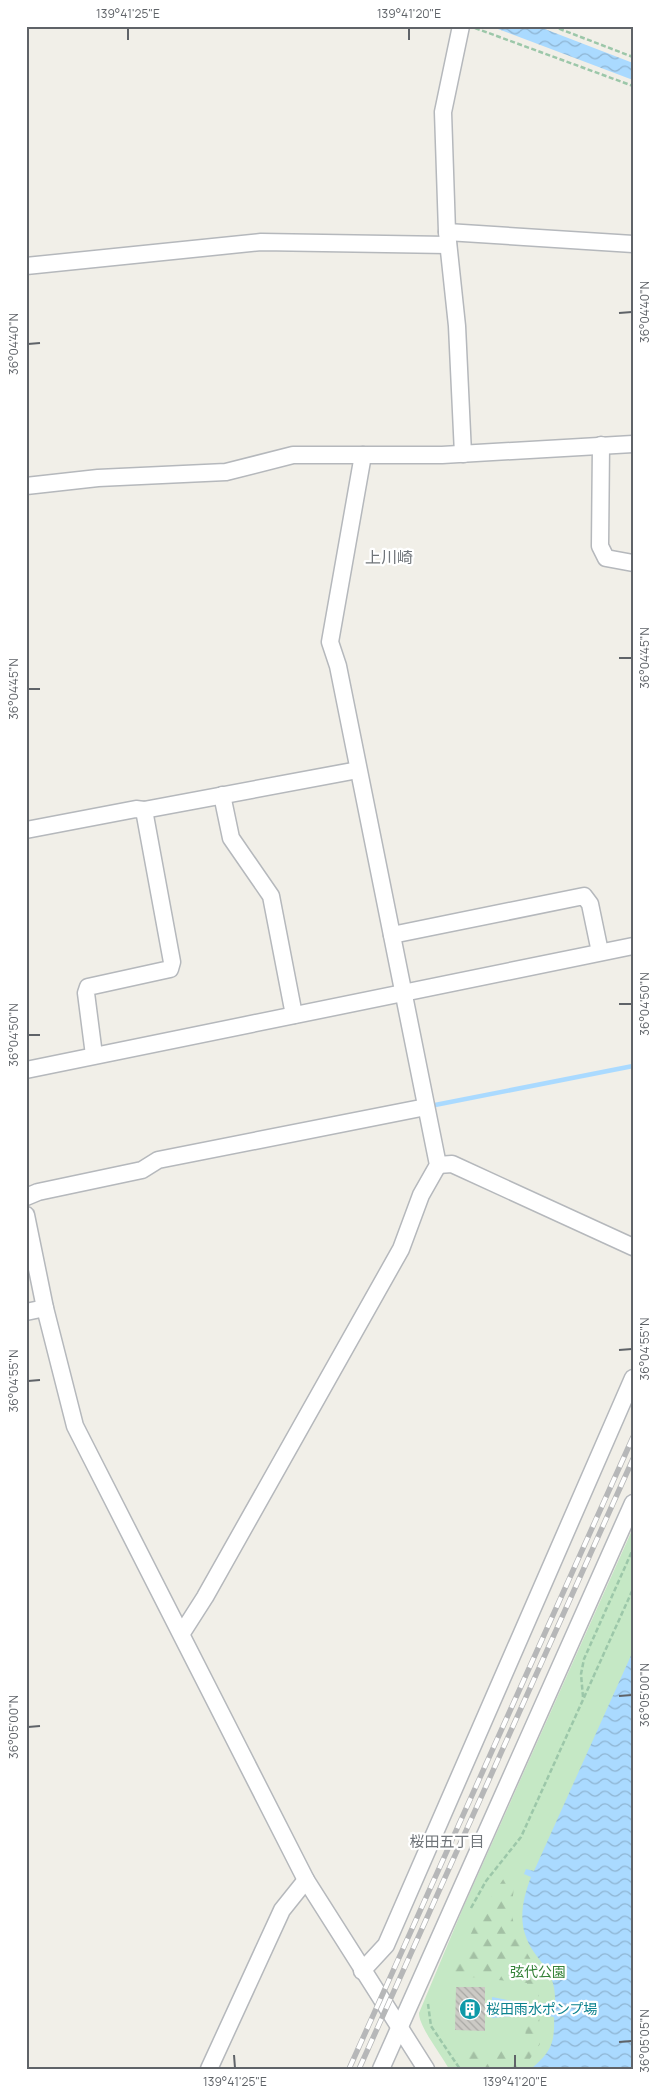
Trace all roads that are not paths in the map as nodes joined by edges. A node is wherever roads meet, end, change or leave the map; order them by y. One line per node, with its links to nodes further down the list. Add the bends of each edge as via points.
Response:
1 (461, 26): 2 (street, via 443,112)
2 (448, 239): 3 (street); 4 (street, via 261,242); 7 (street, via 458,326)
3 (633, 244)
4 (26, 266)
5 (633, 444): 6 (street)
6 (601, 445): 7 (street); 10 (street, via 600,546 606,558)
7 (463, 454): 8 (street)
8 (363, 455): 9 (street, via 293,455 226,472 98,478); 11 (street, via 330,642 338,666)
9 (26, 486)
10 (633, 563)
11 (358, 770): 12 (street); 15 (street)
12 (222, 795): 13 (street); 19 (street, via 231,838 271,896)
13 (144, 810): 14 (street); 20 (street, via 172,962 170,969 88,987 86,993)
14 (26, 830)
15 (392, 935): 17 (street, via 584,896 590,904); 18 (street)
16 (633, 946): 17 (street)
17 (600, 952): 18 (street)
18 (403, 993): 19 (street); 22 (street)
19 (294, 1015): 20 (street)
20 (94, 1055): 21 (street)
21 (26, 1070)
22 (426, 1107): 23 (street); 24 (street, via 158,1160 142,1170)
23 (438, 1165): 26 (street, via 452,1164); 31 (street, via 421,1195 401,1249 378,1292)
24 (26, 1197)
25 (26, 1215): 27 (street)
26 (633, 1247)
27 (46, 1308): 28 (street); 31 (street, via 75,1426)
28 (26, 1312)
29 (633, 1378): 33 (street, via 386,1945)
30 (633, 1503): 34 (street)
31 (182, 1633): 32 (street)
32 (306, 1880): 33 (street); 35 (street, via 282,1910)
33 (362, 1970): 34 (street)
34 (400, 2027): 36 (street); 37 (street)
35 (209, 2069)
36 (381, 2069)
37 (426, 2069)

